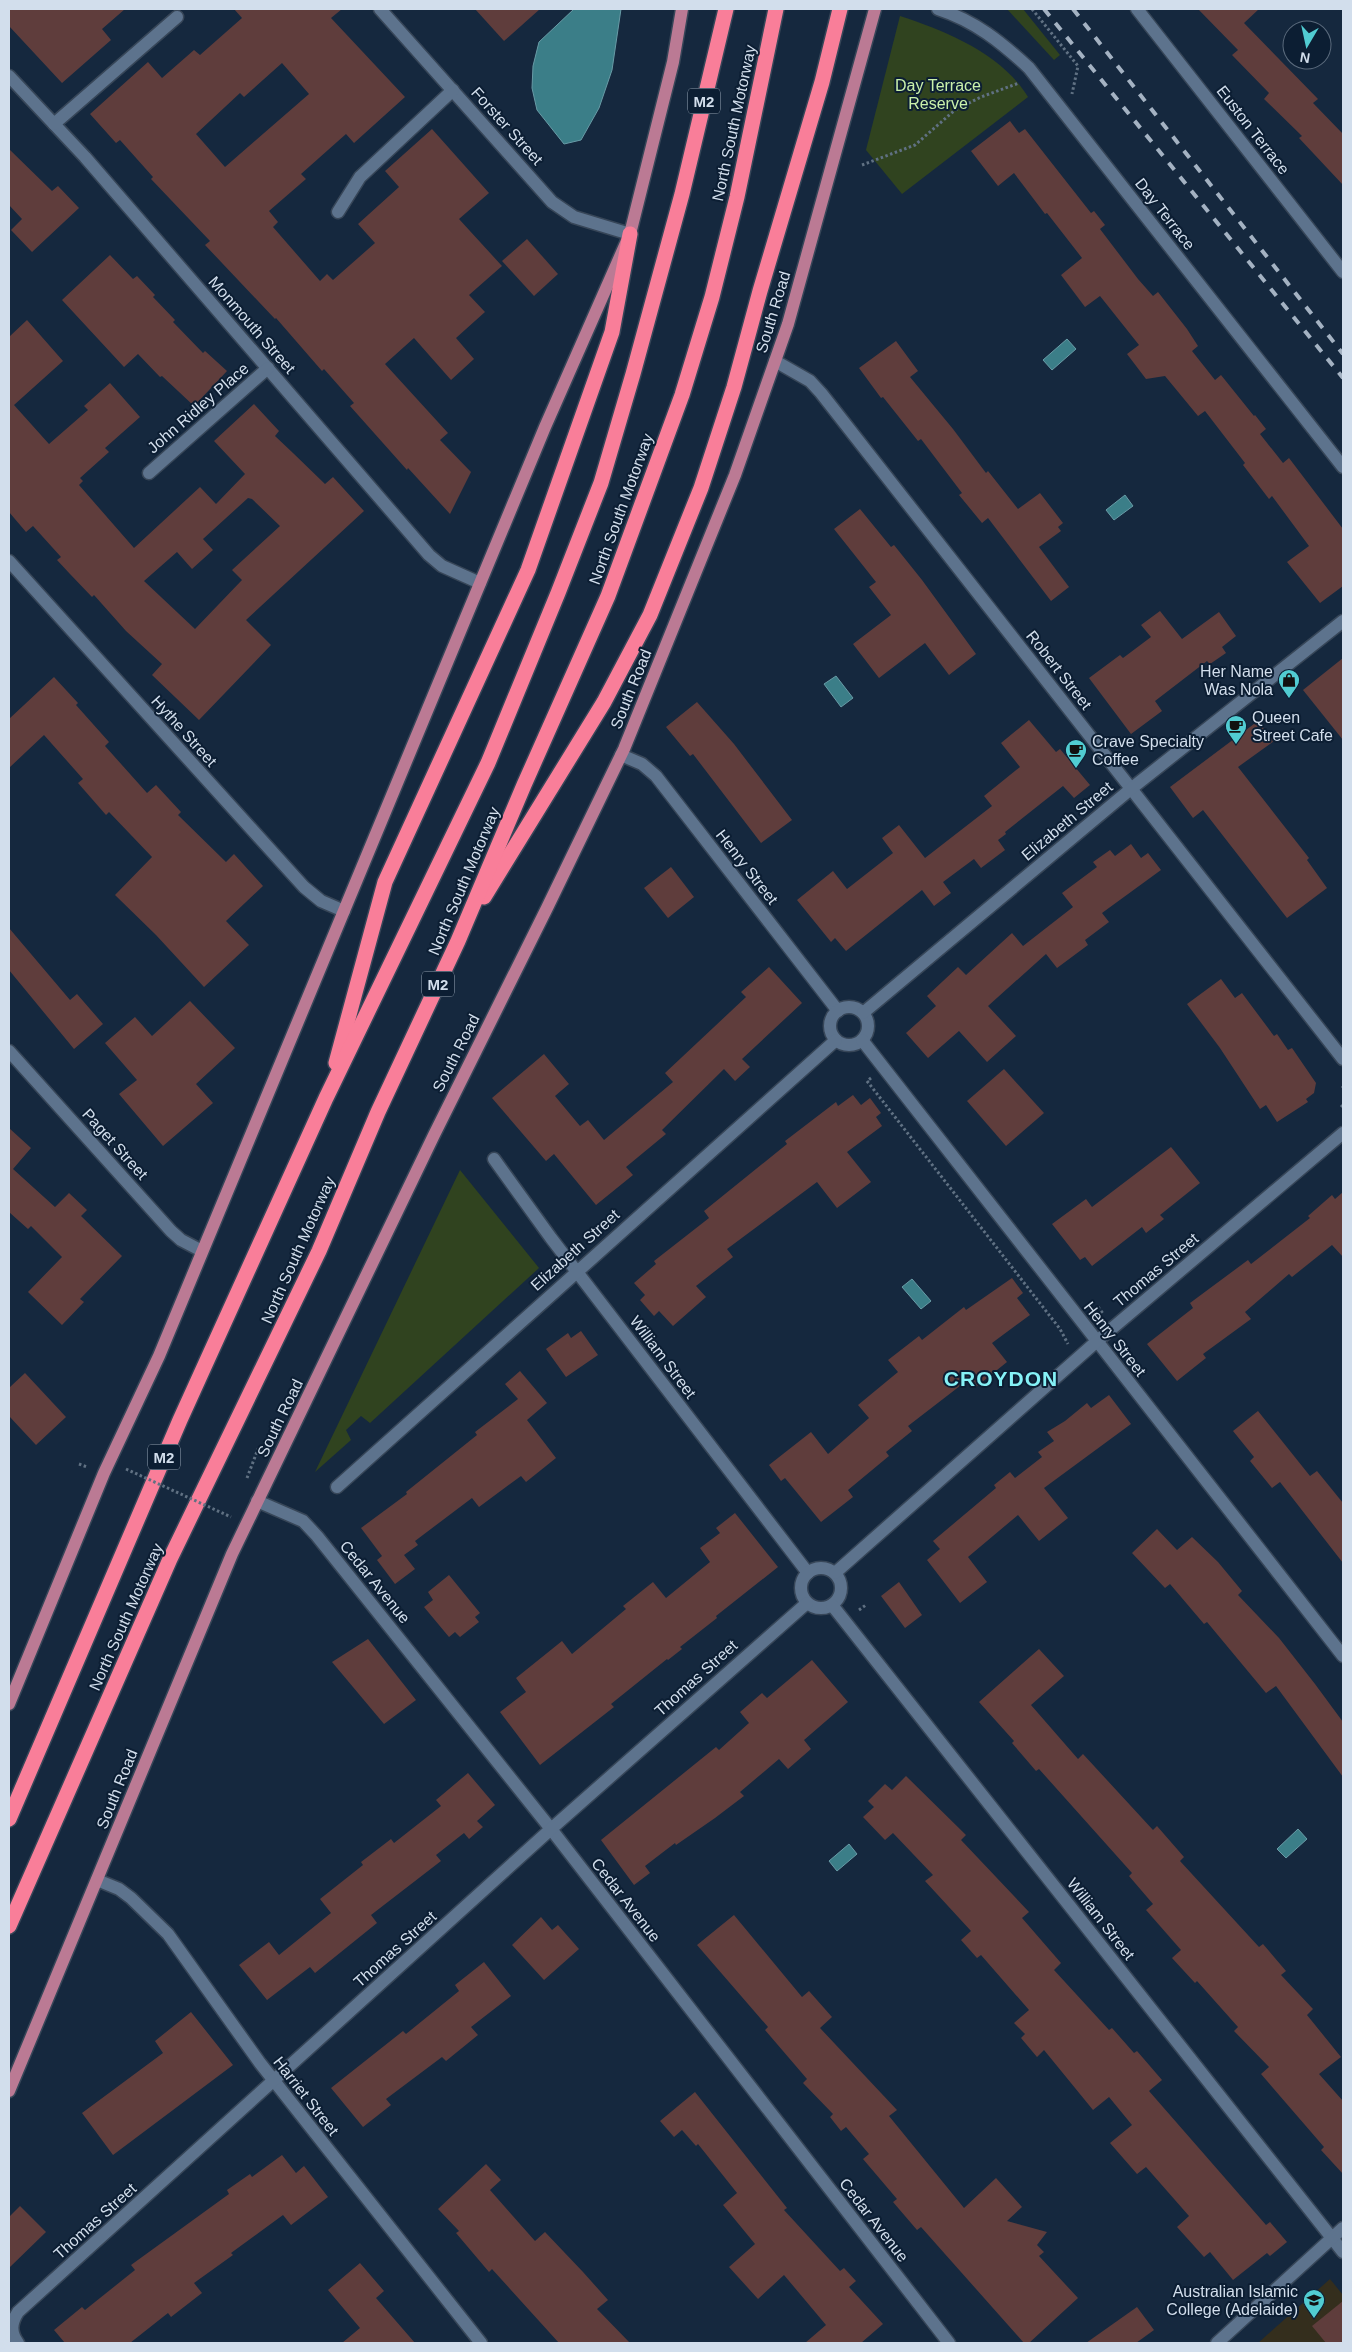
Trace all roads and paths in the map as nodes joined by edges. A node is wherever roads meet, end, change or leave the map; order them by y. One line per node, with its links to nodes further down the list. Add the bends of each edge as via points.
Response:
1 (380, 9): 13 (street, Forster Street)
2 (682, 9): 18 (main road, via 673,62)
3 (726, 9): 38 (highway, North South Motorway / M2, via 682,194 601,483 488,763)
4 (776, 9): 30 (highway, North South Motorway / M2, via 735,206 712,298 682,395 608,596)
5 (840, 9): 30 (highway, via 734,387 701,488 650,615 604,702)
6 (875, 9): 20 (main road, South Road)
7 (938, 9): 14 (street, Day Terrace, via 960,16 996,38 1029,68)
8 (1032, 9): 14 (path, via 1078,66)
9 (1137, 9): 19 (street, Euston Terrace)
10 (177, 17): 15 (street)
11 (9, 76): 15 (street, Monmouth Street)
12 (1020, 83): 16 (path, via 955,110 915,145)
13 (453, 90): 17 (street, via 360,177); 18 (street, Forster Street, via 552,202 574,217)
14 (1066, 113): 22 (street, Day Terrace)
15 (54, 124): 21 (street, Monmouth Street)
16 (862, 164)
17 (338, 212)
18 (630, 234): 25 (main road); 38 (highway, via 612,332 528,570 385,882)
19 (1343, 272)
20 (775, 361): 27 (main road, South Road, via 735,475); 28 (street, Robert Street, via 810,381 821,393)
21 (268, 368): 23 (street, John Ridley Place); 25 (street, Monmouth Street, via 429,555 442,566)
22 (1343, 467)
23 (148, 473)
24 (9, 561): 29 (street, Hythe Street, via 304,888 321,901)
25 (480, 583): 29 (main road)
26 (1343, 621): 28 (street, Elizabeth Street)
27 (621, 755): 31 (street, Henry Street, via 642,764 656,776); 49 (main road, South Road)
28 (1132, 788): 32 (street, Elizabeth Street); 36 (street, Robert Street)
29 (344, 911): 41 (main road)
30 (458, 941): 60 (highway, North South Motorway / M2, via 378,1112 319,1251 170,1559)
31 (838, 1011): 32 (street, via 848,1007); 33 (street, via 830,1027)
32 (863, 1013): 34 (street, via 868,1030)
33 (836, 1040): 34 (street, via 853,1045); 42 (street, Elizabeth Street)
34 (862, 1040): 44 (street, Henry Street)
35 (9, 1051): 41 (street, Paget Street, via 171,1231)
36 (1343, 1059)
37 (867, 1081): 43 (path)
38 (326, 1098): 57 (highway, North South Motorway / M2, via 180,1420)
39 (1343, 1133): 44 (street, Thomas Street)
40 (494, 1159): 42 (street, William Street)
41 (202, 1251): 56 (main road, via 159,1356 104,1473)
42 (577, 1270): 48 (street, Elizabeth Street); 51 (street, William Street)
43 (1064, 1339)
44 (1096, 1342): 52 (street, Thomas Street); 55 (street, Henry Street)
45 (78, 1464): 46 (path)
46 (88, 1467)
47 (126, 1469): 50 (path, bridge)
48 (338, 1487)
49 (257, 1501): 58 (street, Cedar Avenue, via 310,1527); 59 (main road, South Road)
50 (231, 1517)
51 (808, 1573): 52 (street, via 816,1568); 53 (street, via 801,1585)
52 (835, 1573): 54 (street, via 842,1587 841,1594)
53 (807, 1603): 54 (street, via 817,1608); 58 (street, Thomas Street)
54 (832, 1605): 64 (street, William Street)
55 (1343, 1656)
56 (9, 1704)
57 (9, 1819)
58 (551, 1830): 61 (street, Thomas Street); 68 (street, Cedar Avenue)
59 (97, 1880): 61 (street, Harriet Street, via 131,1898 168,1934); 62 (main road, South Road)
60 (9, 1926)
61 (274, 2081): 66 (street, Thomas Street, via 18,2312 12,2325); 67 (street, Harriet Street)
62 (9, 2091)
63 (1343, 2228): 64 (street)
64 (1332, 2238): 65 (street, William Street); 69 (street)
65 (1343, 2252)
66 (18, 2343)
67 (481, 2343)
68 (949, 2343)
69 (1217, 2343)

